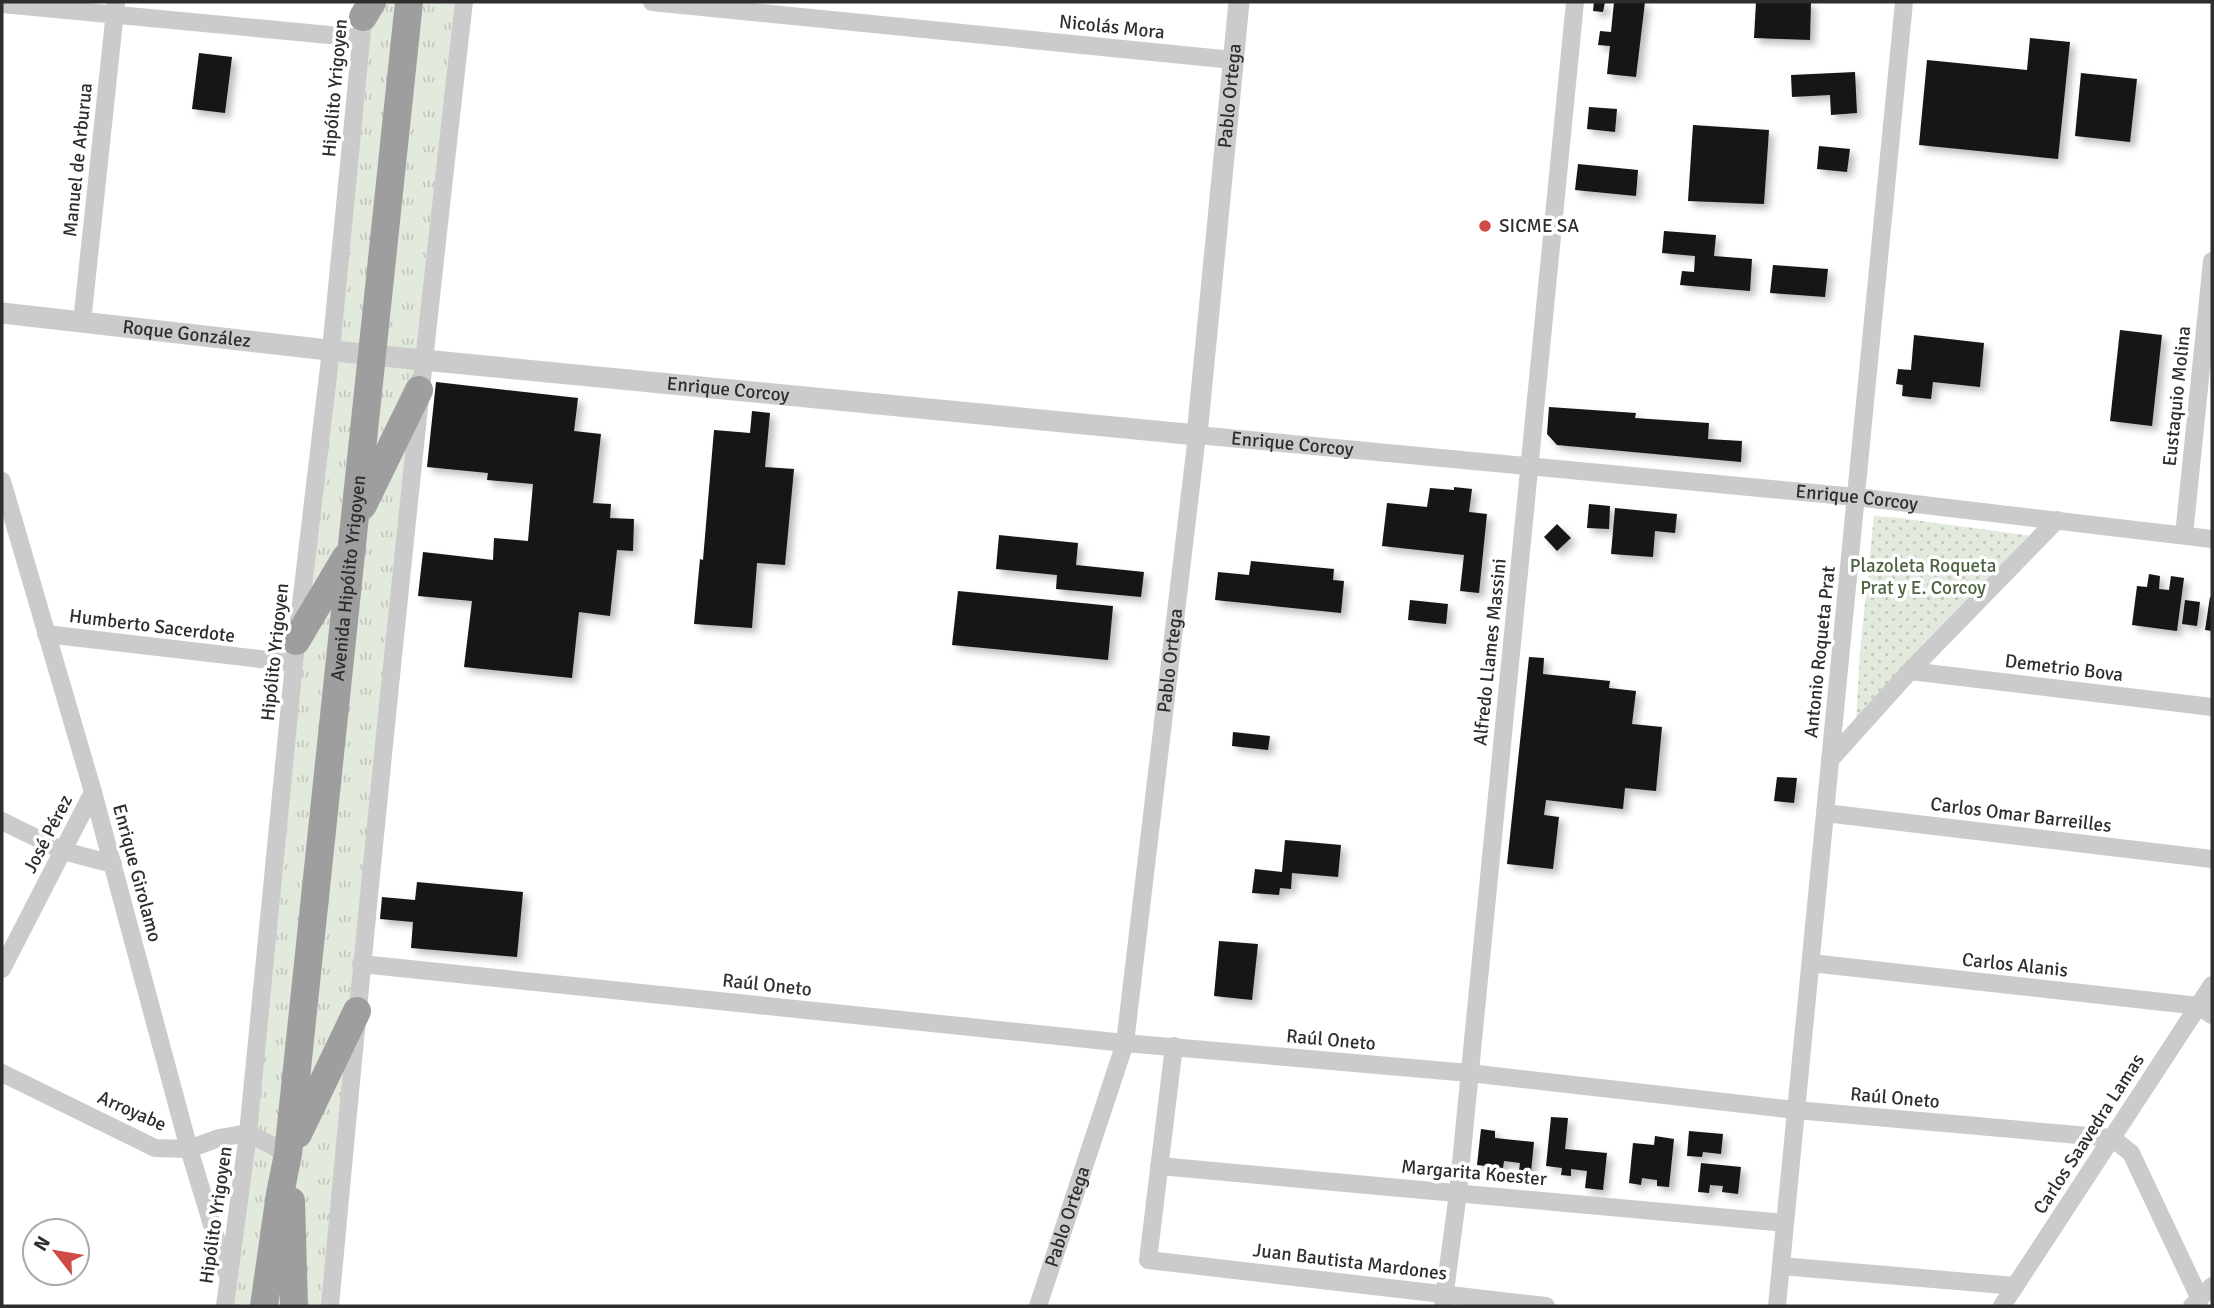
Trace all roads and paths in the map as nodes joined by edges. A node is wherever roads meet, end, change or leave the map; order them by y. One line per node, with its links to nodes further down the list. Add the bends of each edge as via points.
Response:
1 (409, 2): 15 (highway, Avenida Hipólito Yrigoyen)
2 (464, 2): 16 (street)
3 (652, 2): 10 (street, Nicolás Mora)
4 (1239, 2): 10 (street, Pablo Ortega)
5 (1575, 2): 19 (street, Alfredo Llames Massini)
6 (1904, 2): 21 (street, Antonio Roqueta Prat)
7 (2, 4): 8 (street)
8 (116, 8): 9 (street); 13 (street, Manuel de Arburua)
9 (365, 15): 14 (street, Hipólito Yrigoyen)
10 (1233, 60): 18 (street, Pablo Ortega)
11 (2212, 261): 23 (street, Eustaquio Molina)
12 (2, 313): 13 (street, Roque González)
13 (82, 322): 14 (street, Roque González)
14 (331, 350): 15 (street, Roque González); 27 (street, Hipólito Yrigoyen)
15 (372, 355): 16 (street, Enrique Corcoy); 24 (highway, Avenida Hipólito Yrigoyen)
16 (423, 359): 17 (street); 18 (street, Enrique Corcoy)
17 (419, 390): 24 (highway); 38 (street)
18 (1197, 435): 19 (street, Enrique Corcoy); 43 (street, Pablo Ortega)
19 (1530, 467): 21 (street, Enrique Corcoy); 46 (street, Alfredo Llames Massini)
20 (2, 481): 26 (street, Enrique Girolamo)
21 (1856, 497): 22 (street, Enrique Corcoy); 30 (street, Antonio Roqueta Prat)
22 (2057, 520): 23 (street, Enrique Corcoy); 28 (street)
23 (2184, 535): 25 (street, Enrique Corcoy)
24 (353, 536): 27 (highway); 51 (highway, Avenida Hipólito Yrigoyen)
25 (2212, 539)
26 (46, 634): 27 (street, Humberto Sacerdote); 31 (street, Enrique Girolamo)
27 (295, 652): 48 (street, Hipólito Yrigoyen)
28 (1910, 671): 29 (street, Demetrio Bova); 30 (street)
29 (2212, 707)
30 (1830, 760): 32 (street, Antonio Roqueta Prat)
31 (93, 792): 34 (street, José Pérez); 36 (street, Enrique Girolamo)
32 (1825, 813): 35 (street, Carlos Omar Barreilles); 37 (street, Antonio Roqueta Prat)
33 (2, 821): 34 (street)
34 (63, 851): 36 (street); 39 (street, José Pérez)
35 (2212, 859)
36 (113, 864): 50 (street, Enrique Girolamo)
37 (1811, 963): 41 (street, Carlos Alanis); 47 (street, Antonio Roqueta Prat)
38 (361, 964): 42 (street); 43 (street, Raúl Oneto)
39 (2, 970)
40 (2212, 985): 41 (street, Carlos Saavedra Lamas)
41 (2205, 1010): 49 (street, Carlos Saavedra Lamas)
42 (357, 1011): 51 (highway); 63 (street)
43 (1125, 1043): 44 (street, Raúl Oneto); 64 (street, Pablo Ortega)
44 (1174, 1046): 46 (street, Raúl Oneto); 52 (street)
45 (2, 1073): 50 (street, Arroyabe, via 155,1148)
46 (1469, 1073): 47 (street, Raúl Oneto); 53 (street, Alfredo Llames Massini)
47 (1796, 1110): 49 (street, Raúl Oneto); 54 (street, Antonio Roqueta Prat)
48 (248, 1133): 50 (street, Arroyabe); 51 (street); 56 (street, Hipólito Yrigoyen)
49 (2112, 1138): 57 (street, Carlos Saavedra Lamas); 58 (street, via 2131,1153)
50 (189, 1149): 56 (street, Enrique Girolamo)
51 (288, 1154): 61 (highway, Avenida Hipólito Yrigoyen); 62 (highway, Avenida Hipólito Yrigoyen)
52 (1159, 1166): 53 (street, Margarita Koester); 59 (street, Juan Bautista Mardones, via 1148,1260)
53 (1458, 1193): 54 (street, Margarita Koester); 59 (street, Alfredo Llames Massini)
54 (1786, 1223): 55 (street, Antonio Roqueta Prat)
55 (1781, 1266): 57 (street); 66 (street, Antonio Roqueta Prat)
56 (228, 1277): 60 (street, Hipólito Yrigoyen)
57 (2015, 1286): 67 (street, Carlos Saavedra Lamas)
58 (2201, 1297)
59 (1444, 1300): 65 (street, Juan Bautista Mardones)
60 (225, 1306)
61 (264, 1306)
62 (294, 1306)
63 (330, 1306)
64 (1038, 1306)
65 (1546, 1306)
66 (1777, 1306)
67 (2002, 1306)

